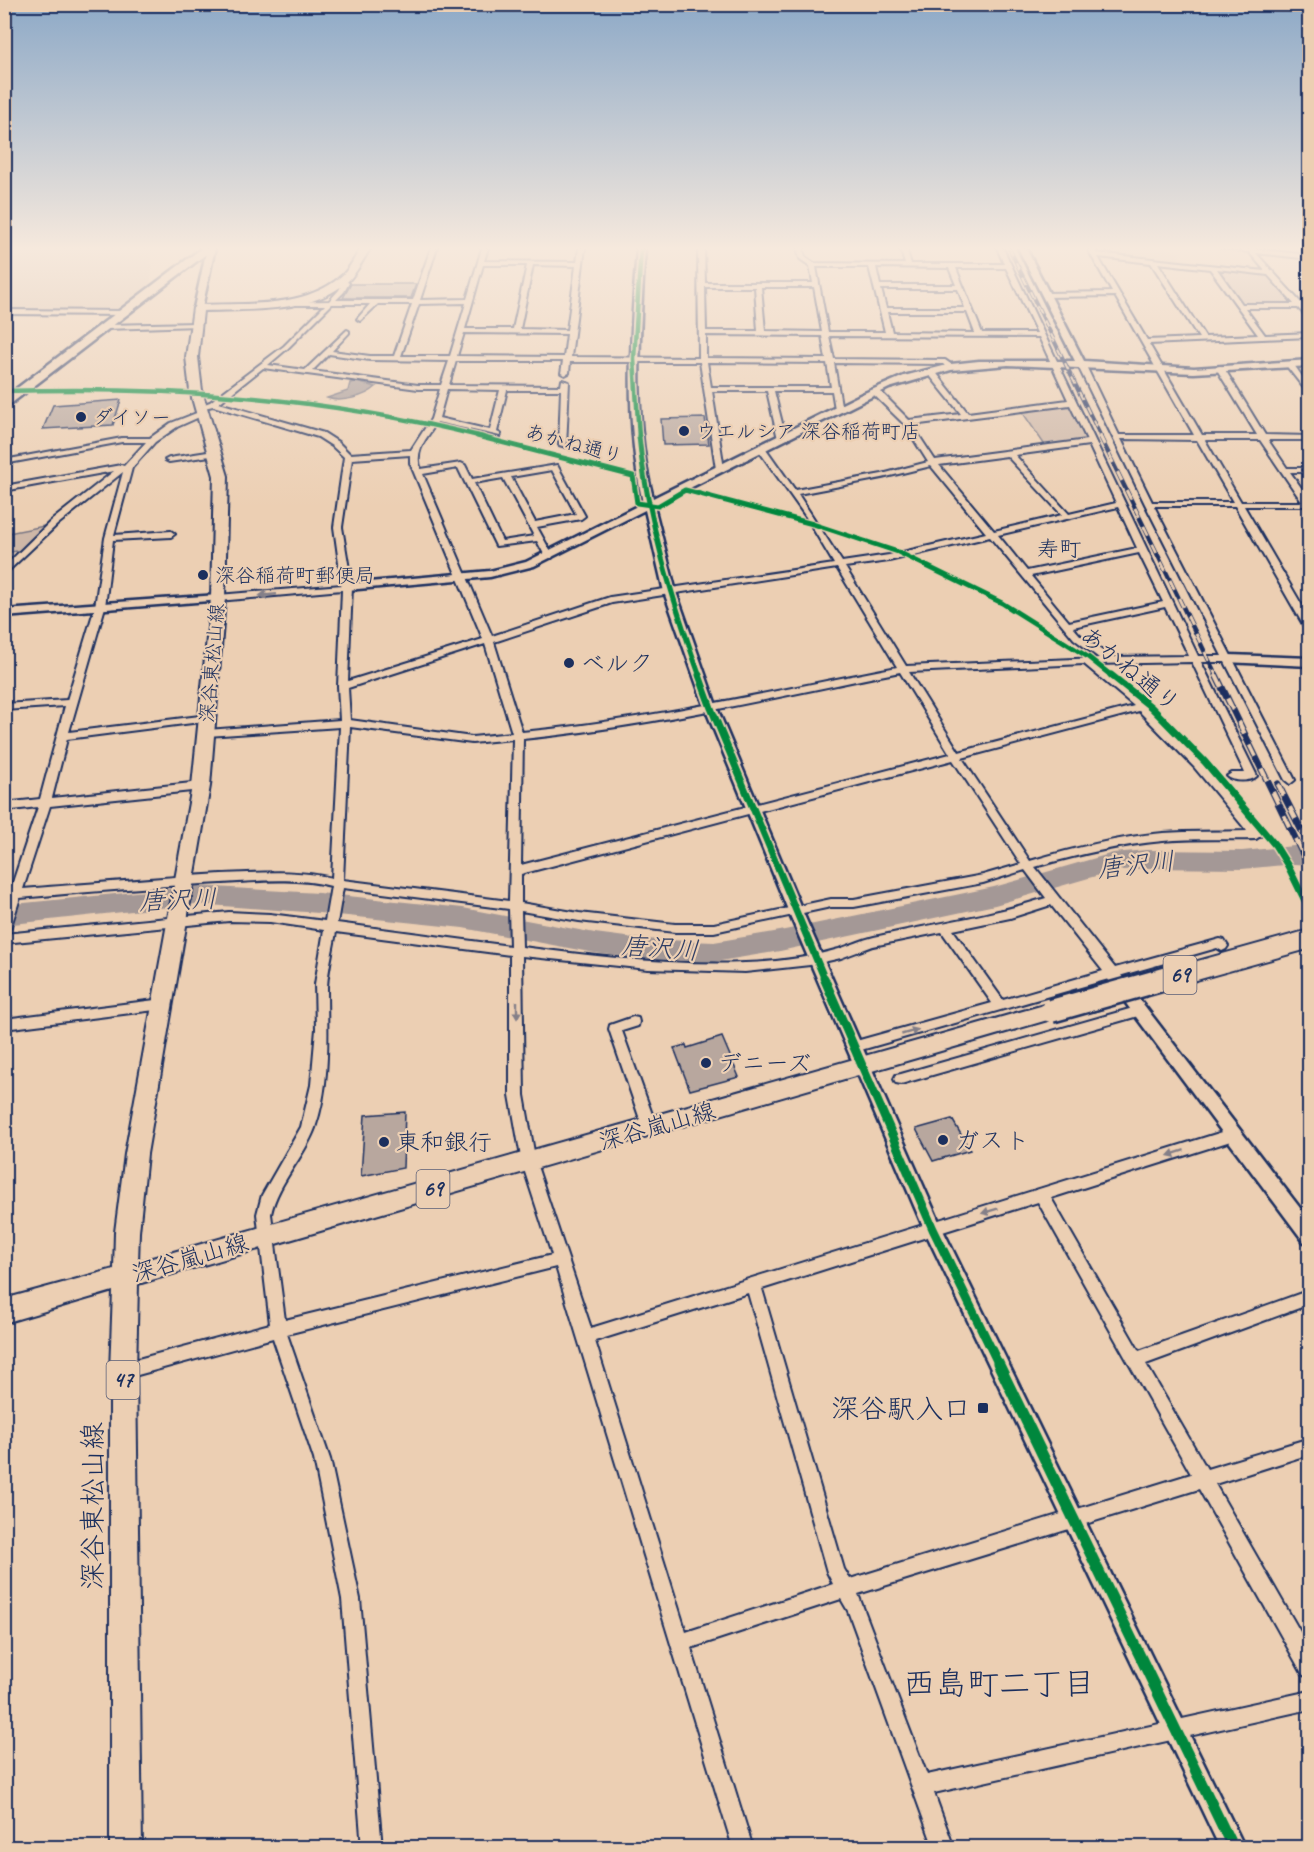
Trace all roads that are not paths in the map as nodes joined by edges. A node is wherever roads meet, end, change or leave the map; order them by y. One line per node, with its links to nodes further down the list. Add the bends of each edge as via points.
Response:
1 (96, 334): 47 (highway)
2 (195, 334): 48 (main road, 深谷東松山線 / 47, via 192,357 196,390)
3 (297, 334): 32 (street)
4 (345, 334): 21 (street)
5 (406, 334): 22 (street)
6 (460, 334): 23 (street)
7 (569, 334): 24 (street)
8 (635, 334): 25 (street)
9 (703, 334): 26 (street)
10 (825, 334): 27 (street)
11 (1005, 334): 16 (street)
12 (1066, 334): 30 (street)
13 (1142, 334): 20 (street)
14 (1200, 334): 19 (street)
15 (1261, 334): 18 (street)
16 (1041, 335): 28 (street)
17 (1310, 335): 18 (street)
18 (1263, 337): 19 (street)
19 (1203, 339): 20 (street)
20 (1146, 342): 35 (street)
21 (328, 352): 22 (street); 36 (street)
22 (397, 358): 23 (street)
23 (453, 358): 24 (street); 39 (street)
24 (566, 359): 25 (street); 38 (street)
25 (634, 359): 26 (street); 82 (street, via 638,441)
26 (703, 360): 27 (street); 41 (street)
27 (830, 360): 33 (street, via 945,362); 43 (street)
28 (1054, 363): 30 (street); 33 (street); 46 (street)
29 (1310, 363): 31 (street)
30 (1081, 364): 35 (street); 54 (street)
31 (1289, 364): 34 (street); 45 (street)
32 (263, 366): 36 (street); 48 (street)
33 (951, 367): 37 (street)
34 (1220, 368): 35 (street); 55 (street)
35 (1162, 369): 53 (street)
36 (308, 371): 39 (street, via 418,387)
37 (931, 372): 44 (street); 50 (street)
38 (565, 373)
39 (445, 387): 40 (street); 51 (street)
40 (504, 387): 51 (street, via 495,433); 60 (street, via 565,385)
41 (708, 389): 42 (street); 70 (street)
42 (770, 389): 43 (street); 57 (street)
43 (836, 389): 49 (street)
44 (876, 392): 49 (street); 52 (street)
45 (1310, 394)
46 (1073, 402): 50 (street); 59 (street)
47 (4, 405)
48 (205, 408): 58 (street); 63 (main road, 深谷東松山線 / 47); 65 (street, via 321,435)
49 (839, 409): 57 (street)
50 (966, 415): 52 (street)
51 (435, 419): 62 (street)
52 (907, 423): 68 (street)
53 (1200, 436): 54 (street); 55 (street); 81 (street)
54 (1117, 437): 80 (street)
55 (1262, 437): 56 (street); 71 (street)
56 (1310, 438)
57 (782, 439): 61 (street)
58 (152, 440): 67 (street, via 122,441); 69 (street)
59 (1093, 442): 64 (street); 79 (street)
60 (562, 445)
61 (761, 448): 70 (street); 78 (street)
62 (414, 452): 65 (street); 73 (street)
63 (214, 453): 66 (street); 100 (main road, 深谷東松山線 / 47, via 221,476)
64 (1009, 453): 68 (street); 84 (street)
65 (348, 457): 98 (street, via 338,527)
66 (169, 460)
67 (4, 462)
68 (933, 463): 78 (street); 87 (street)
69 (128, 467): 77 (street); 88 (street); 91 (street, via 54,523)
70 (720, 469): 82 (street)
71 (1284, 470): 72 (street); 83 (street)
72 (1310, 470)
73 (420, 472): 75 (street, via 461,465); 97 (street)
74 (506, 476): 75 (street); 85 (street); 85 (street, via 554,467 581,516)
75 (468, 482): 89 (street, via 499,544)
76 (4, 484): 77 (street)
77 (5, 488)
78 (793, 493): 94 (street)
79 (1122, 504): 84 (street); 90 (street)
80 (1149, 504): 81 (street); 108 (street)
81 (1238, 504): 83 (street); 105 (street)
82 (648, 505): 93 (street); 99 (street)
83 (1309, 505)
84 (1066, 515): 87 (street)
85 (532, 525): 89 (street)
86 (171, 534): 88 (street)
87 (991, 534): 94 (street); 96 (street)
88 (109, 538): 102 (street)
89 (539, 538): 93 (street)
90 (1144, 549): 96 (street); 101 (street)
91 (24, 552): 92 (street); 95 (street)
92 (4, 555)
93 (549, 556): 97 (street, via 511,569)
94 (838, 566): 99 (street); 112 (street)
95 (4, 572)
96 (1026, 573): 104 (street)
97 (461, 577): 98 (street); 106 (street)
98 (347, 587): 100 (street, one-way to 100); 113 (street)
99 (670, 592): 106 (street, via 610,600); 117 (street)
100 (218, 598): 102 (street); 119 (main road, 深谷東松山線 / 47)
101 (1168, 604): 104 (street); 107 (street)
102 (100, 607): 103 (street); 114 (street)
103 (4, 614)
104 (1068, 625): 109 (street, via 1077,637)
105 (1310, 628)
106 (489, 639): 113 (street); 121 (street)
107 (1197, 659): 108 (street); 109 (street); 123 (street, via 1252,776)
108 (1229, 659): 111 (street); 124 (street)
109 (1109, 660): 110 (street)
110 (1086, 661): 112 (street); 116 (street)
111 (1310, 662)
112 (902, 669): 117 (street); 122 (street)
113 (343, 686): 118 (street)
114 (71, 703): 115 (street); 120 (street)
115 (4, 707)
116 (1144, 707): 122 (street); 129 (street, via 1209,776 1256,836 1164,837 1122,842 1079,850)
117 (711, 708): 121 (street); 128 (street)
118 (345, 723): 119 (street); 121 (street, via 472,740); 132 (street)
119 (207, 726): 120 (street); 125 (main road, 深谷東松山線 / 47)
120 (64, 736): 126 (street)
121 (518, 736): 130 (street)
122 (956, 756): 128 (street); 129 (street)
123 (1232, 776)
124 (1290, 780)
125 (201, 786): 126 (street); 131 (main road, 深谷東松山線 / 47)
126 (45, 803): 127 (street); 133 (street)
127 (4, 807)
128 (752, 809): 130 (street); 136 (street)
129 (1030, 868): 134 (street); 136 (street, via 854,903 831,903)
130 (515, 871): 135 (street)
131 (185, 882): 132 (street, via 272,877 322,879); 133 (street); 137 (main road, 47)
132 (336, 885): 135 (street); 138 (street)
133 (15, 896): 140 (street)
134 (1053, 897): 139 (street, via 1010,914); 146 (street)
135 (516, 909): 136 (street, via 675,928 727,927); 144 (street)
136 (796, 913): 145 (street)
137 (179, 918): 138 (street, via 255,917); 141 (street); 147 (main road, 深谷東松山線 / 47)
138 (331, 925): 144 (street); 159 (street, via 321,984 321,1047 314,1105 308,1128 267,1199)
139 (944, 926): 145 (street); 148 (street)
140 (4, 929)
141 (4, 939)
142 (1310, 939): 152 (main road, 深谷嵐山線 / 69, bridge, via 1051,1011)
143 (1222, 946): 146 (street, via 1220,943)
144 (517, 949): 145 (street, via 694,968 770,966); 156 (street, one-way to 156, via 517,1095)
145 (815, 957): 152 (street)
146 (1112, 974): 148 (street); 149 (street)
147 (164, 1004): 151 (street); 162 (main road, 深谷東松山線 / 47, via 130,1195)
148 (1001, 1006): 152 (street, one-way to 148)
149 (1140, 1011): 153 (street); 155 (street)
150 (633, 1022): 154 (street, via 615,1029)
151 (4, 1024)
152 (858, 1057): 154 (main road, 深谷嵐山線 / 69); 158 (street)
153 (901, 1079)
154 (650, 1128): 156 (main road, 深谷嵐山線 / 69)
155 (1232, 1135): 157 (street, one-way to 157); 160 (street)
156 (529, 1162): 159 (main road, 深谷嵐山線 / 69); 161 (street)
157 (1042, 1195): 158 (street, one-way to 158); 168 (street)
158 (933, 1229): 163 (street); 172 (street)
159 (267, 1236): 162 (main road, 深谷嵐山線 / 69); 166 (street)
160 (1310, 1236)
161 (561, 1259): 166 (street); 167 (street)
162 (126, 1276): 165 (main road, 深谷嵐山線 / 69); 169 (main road, 深谷東松山線 / 47)
163 (754, 1287): 167 (street); 173 (street, via 836,1572)
164 (1310, 1297): 168 (street)
165 (4, 1311)
166 (278, 1329): 169 (street); 180 (street, via 322,1459 351,1599)
167 (586, 1337): 174 (street)
168 (1135, 1360): 171 (street)
169 (123, 1371): 179 (main road, 深谷東松山線 / 47)
170 (1310, 1446): 171 (street)
171 (1203, 1480): 172 (street); 175 (street)
172 (1073, 1518): 173 (street); 177 (street)
173 (845, 1589): 174 (street); 178 (street, via 855,1606)
174 (679, 1643): 181 (street)
175 (1310, 1668)
176 (1310, 1700): 177 (street)
177 (1176, 1730): 178 (street); 183 (street)
178 (921, 1786): 182 (street)
179 (126, 1848)
180 (372, 1848)
181 (743, 1848)
182 (944, 1848)
183 (1233, 1848)

